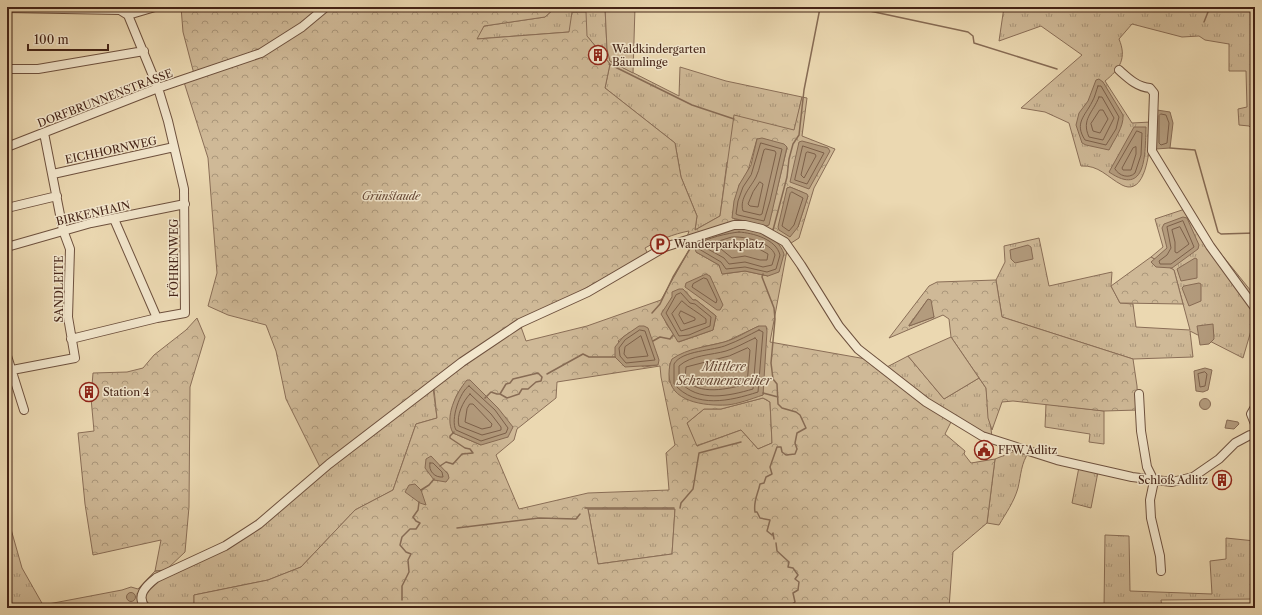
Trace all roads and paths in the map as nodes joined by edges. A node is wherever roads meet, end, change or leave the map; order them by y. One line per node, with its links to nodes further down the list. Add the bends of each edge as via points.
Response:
1 (155, 7): 5 (street)
2 (326, 7): 9 (street, DORFBRUNNENSTRASSE, via 302,27 261,53)
3 (7, 8): 4 (street)
4 (121, 8): 5 (street)
5 (128, 16): 6 (street, FÖHRENWEG)
6 (144, 52): 7 (street, via 38,70); 9 (street, FÖHRENWEG)
7 (7, 69)
8 (1119, 70): 20 (street, via 1141,87 1150,88 1154,93 1152,151 1210,246)
9 (158, 88): 10 (street, DORFBRUNNENSTRASSE); 12 (street, FÖHRENWEG)
10 (44, 133): 11 (street, DORFBRUNNENSTRASSE); 13 (street, SANDLEITE)
11 (7, 147)
12 (174, 147): 13 (street, EICHHORNWEG); 15 (street, FÖHRENWEG, via 184,188)
13 (53, 174): 14 (street, SANDLEITE)
14 (57, 196): 16 (street); 18 (street, SANDLEITE)
15 (185, 204): 17 (street, BIRKENHAIN); 21 (street, FÖHRENWEG, via 185,313)
16 (7, 208)
17 (114, 219): 18 (street, BIRKENHAIN); 21 (street)
18 (63, 230): 19 (street, BIRKENHAIN); 22 (street, SANDLEITE, via 70,249 68,317)
19 (7, 247)
20 (1255, 308)
21 (157, 318): 22 (street, FÖHRENWEG)
22 (71, 339): 24 (street, SANDLEITE, via 75,358)
23 (7, 356): 24 (street)
24 (9, 370): 27 (street)
25 (1139, 394): 30 (street, via 1141,431 1147,467)
26 (1255, 407): 28 (street, via 1251,414)
27 (24, 410)
28 (1255, 424)
29 (1255, 435): 30 (street, via 1241,439 1219,459 1193,477 1172,482)
30 (1154, 481): 31 (street, via 1150,500 1151,518); 32 (street, via 1057,460 982,436 963,426 926,402 858,349 838,326 785,242 762,229 734,225 665,247 588,292 520,323 462,362 336,459 259,524 225,546 156,578 142,593 141,598)
31 (1161, 571)
32 (146, 608)

